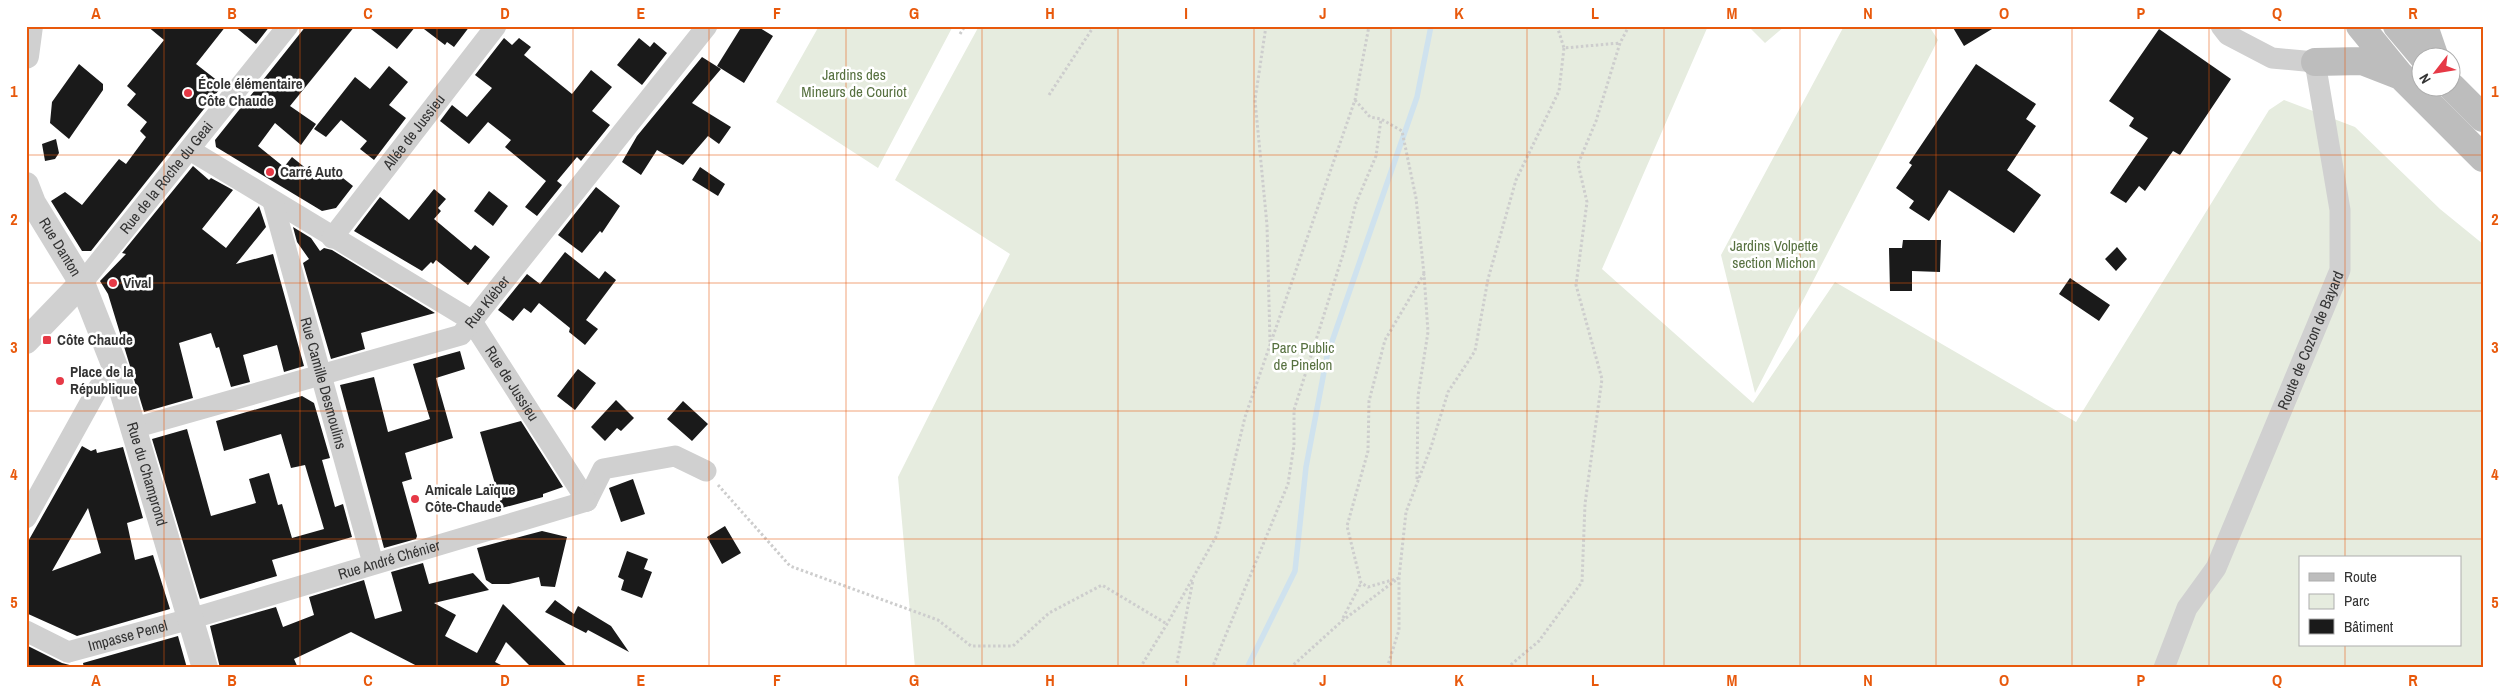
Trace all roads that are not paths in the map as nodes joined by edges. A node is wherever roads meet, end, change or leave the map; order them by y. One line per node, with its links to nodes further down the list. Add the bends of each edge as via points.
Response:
1 (30, 26): 11 (street)
2 (288, 26): 16 (street, Rue de la Roche du Geai)
3 (496, 26): 20 (street, Allée de Jussieu)
4 (707, 26): 22 (street, Rue Kléber)
5 (2220, 26): 12 (street, via 2228,35 2272,58)
6 (2360, 26): 13 (main road)
7 (2397, 26): 9 (main road)
8 (2424, 26): 10 (main road)
9 (2416, 48)
10 (2432, 48)
11 (26, 56)
12 (2315, 62): 13 (main road, via 2362,61); 35 (street, Route de Cozon de Bayard, via 2340,210 2340,270 2216,568 2187,608)
13 (2400, 75): 17 (main road)
14 (2462, 97): 15 (main road)
15 (2483, 118)
16 (190, 150): 19 (street, Rue de Jussieu); 21 (street, Rue de la Roche du Geai)
17 (2483, 158)
18 (26, 185): 21 (street, Rue Danton, via 33,203)
19 (273, 202): 20 (street, Rue de Jussieu); 25 (street, Rue Camille Desmoulins)
20 (332, 238): 22 (street, Rue de Jussieu)
21 (82, 283): 23 (street); 24 (street, Rue du Champrond)
22 (472, 320): 25 (street, Rue Kléber, via 461,335); 28 (street, Rue de Jussieu)
23 (26, 342)
24 (115, 368): 26 (street, Rue du Champrond); 29 (street, via 97,390)
25 (321, 375): 26 (street, Rue Kléber); 30 (street, Rue Camille Desmoulins)
26 (134, 428): 31 (street, Rue du Champrond)
27 (706, 472): 28 (street, via 675,456 602,469)
28 (587, 501): 30 (street, Rue André Chénier)
29 (26, 518)
30 (373, 563): 31 (street, Rue André Chénier)
31 (190, 619): 33 (street, Impasse Penel); 34 (street, Rue du Champrond)
32 (26, 630): 33 (street)
33 (65, 660)
34 (205, 668)
35 (2164, 668)

